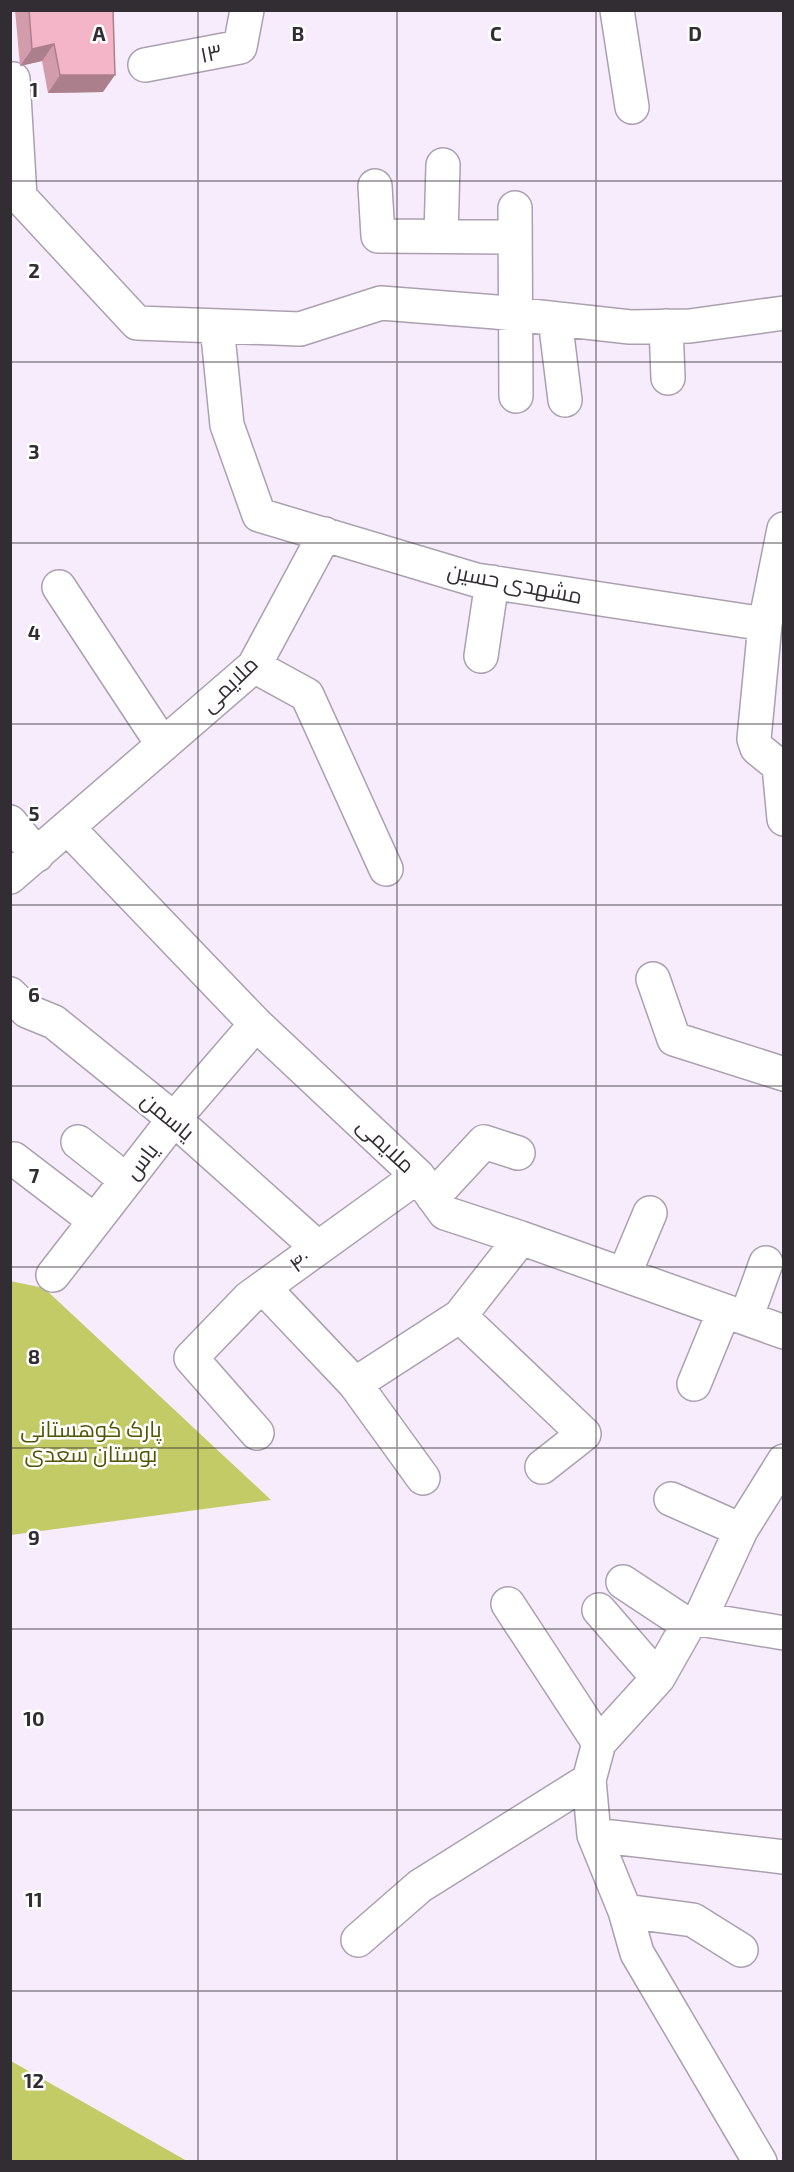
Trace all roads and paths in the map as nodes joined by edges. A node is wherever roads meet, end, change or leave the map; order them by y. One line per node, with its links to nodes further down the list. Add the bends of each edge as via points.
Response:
1 (247, 10): 3 (street, ۱۳, via 240,47)
2 (617, 10): 5 (street)
3 (145, 65)
4 (10, 79): 12 (street, via 20,197 137,323)
5 (632, 107)
6 (443, 165): 8 (street)
7 (375, 186): 8 (street, via 378,236)
8 (441, 236): 10 (street, via 515,222)
9 (783, 313): 13 (street)
10 (516, 315): 11 (street); 12 (street, via 381,303 300,330); 15 (street)
11 (555, 319): 13 (street, via 630,327); 16 (street)
12 (217, 326): 18 (street, مشهدی حسین, via 227,425 259,514)
13 (666, 326): 14 (street)
14 (668, 378)
15 (516, 396)
16 (566, 400)
17 (783, 529): 21 (street)
18 (325, 534): 19 (street, مشهدی حسین); 23 (street, ملایمی)
19 (492, 582): 21 (street, مشهدی حسین); 22 (street)
20 (58, 587): 24 (street)
21 (765, 624): 25 (street, via 754,739 757,748 779,766)
22 (481, 656)
23 (254, 666): 24 (street, ملایمی); 29 (street, via 307,695)
24 (163, 745): 27 (street, ملایمی)
25 (783, 819)
26 (10, 822): 28 (street)
27 (68, 828): 28 (street, ملایمی); 33 (street, ملایمی)
28 (37, 855): 30 (street, ملایمی)
29 (386, 869)
30 (10, 877)
31 (653, 979): 34 (street, via 674,1039)
32 (10, 994): 35 (street, یاسمن, via 27,1011 54,1022)
33 (256, 1023): 35 (street, یاس); 40 (street, ملایمی)
34 (783, 1074)
35 (174, 1119): 39 (street, یاس); 44 (street, یاسمن)
36 (78, 1142): 39 (street)
37 (518, 1153): 40 (street, ۴۰, via 484,1142)
38 (10, 1160): 42 (street, via 14,1159)
39 (126, 1180): 42 (street, یاس)
40 (426, 1187): 43 (street, ملایمی, via 445,1213); 44 (street, ۴۰)
41 (650, 1213): 47 (street)
42 (95, 1221): 46 (street, یاس)
43 (521, 1238): 47 (street, ملایمی); 50 (street)
44 (318, 1248): 48 (street, ۴۰)
45 (766, 1263): 49 (street)
46 (53, 1275)
47 (624, 1275): 49 (street, ملایمی)
48 (264, 1288): 52 (street); 54 (street, ۴۰, via 249,1298 191,1358)
49 (735, 1314): 51 (street, ملایمی); 53 (street)
50 (460, 1316): 52 (street); 56 (street, via 584,1434)
51 (783, 1332)
52 (355, 1384): 57 (street)
53 (694, 1384)
54 (257, 1433)
55 (783, 1461): 59 (street)
56 (542, 1467)
57 (423, 1478)
58 (671, 1499): 59 (street)
59 (741, 1530): 63 (street)
60 (623, 1582): 63 (street)
61 (508, 1604): 66 (street)
62 (599, 1610): 65 (street)
63 (694, 1622): 64 (street); 65 (street)
64 (783, 1633)
65 (658, 1678): 66 (street)
66 (599, 1743): 67 (street)
67 (589, 1780): 68 (street); 71 (street, via 420,1886)
68 (594, 1835): 69 (street); 70 (street)
69 (783, 1857)
70 (625, 1911): 72 (street, via 693,1920); 73 (street, via 637,1953)
71 (358, 1940)
72 (741, 1950)
73 (760, 2162)

